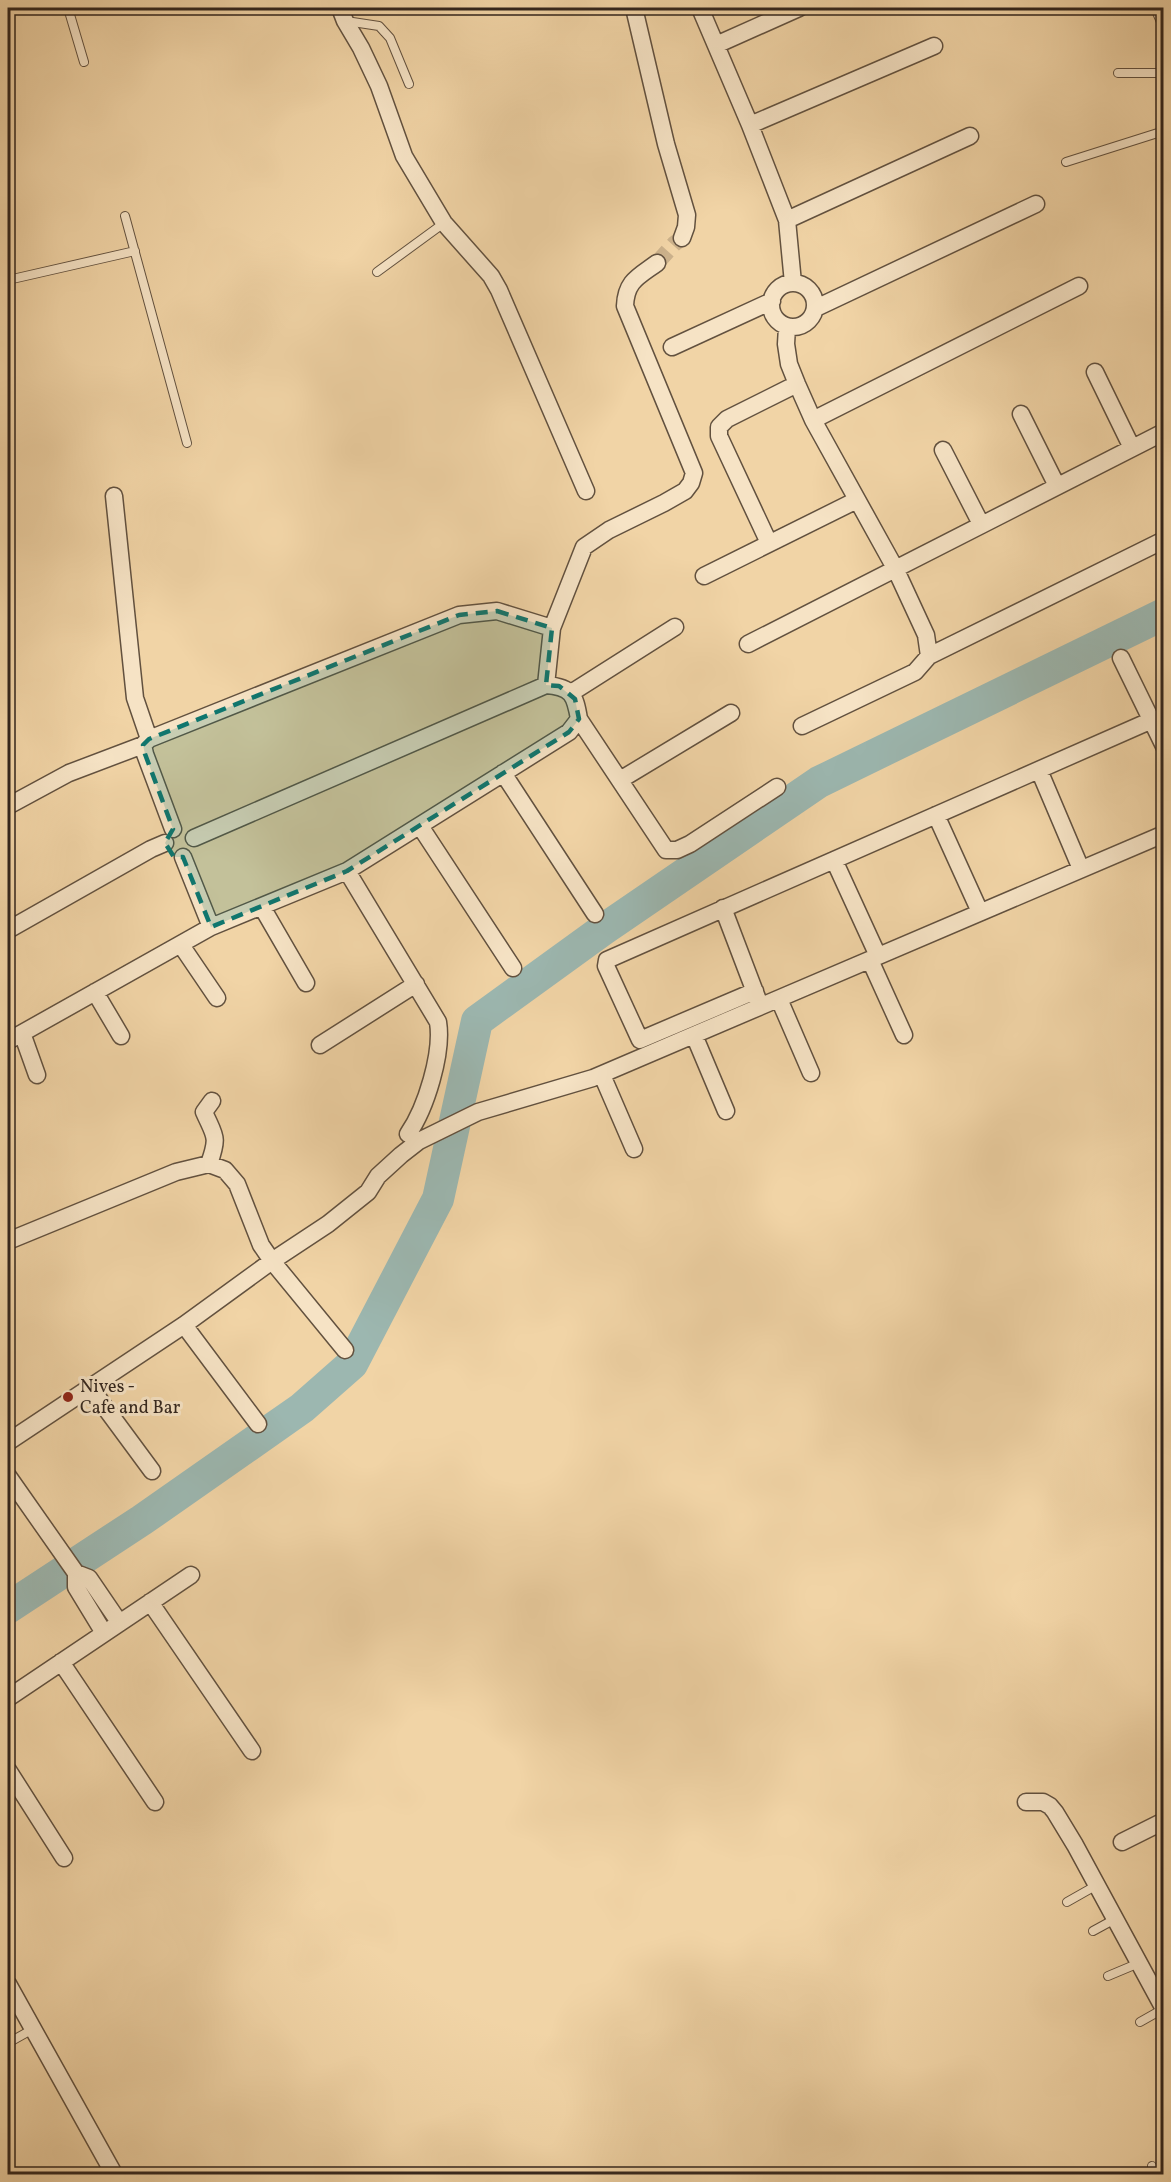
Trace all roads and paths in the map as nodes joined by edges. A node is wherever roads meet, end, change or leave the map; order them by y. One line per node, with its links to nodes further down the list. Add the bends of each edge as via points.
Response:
1 (68, 8): 10 (lane)
2 (634, 8): 22 (street, via 687,215)
3 (700, 8): 8 (street)
4 (799, 8): 8 (street)
5 (1155, 8): 7 (lane)
6 (343, 14): 13 (lane, via 379,26 390,39); 21 (street, via 379,86 404,156)
7 (1164, 29)
8 (716, 45): 14 (street)
9 (934, 46): 14 (street)
10 (84, 62)
11 (1118, 73): 12 (lane)
12 (1164, 73)
13 (409, 84)
14 (750, 126): 20 (street)
15 (1164, 131): 17 (lane)
16 (970, 136): 20 (street)
17 (1066, 162)
18 (1036, 204): 30 (street)
19 (125, 216): 23 (lane)
20 (787, 220): 27 (street)
21 (444, 223): 25 (lane); 42 (street, via 499,290)
22 (682, 238)
23 (135, 252): 26 (lane); 38 (lane)
24 (657, 263): 51 (street, via 629,284 625,306 694,473 685,491 584,547)
25 (377, 272)
26 (8, 280)
27 (793, 283): 29 (street, via 781,286); 30 (street, via 805,286 814,296)
28 (1079, 286): 36 (street)
29 (772, 301): 31 (street, via 776,321); 32 (street)
30 (816, 308): 31 (street, via 811,320 800,327)
31 (787, 327): 34 (street, via 789,364)
32 (672, 347)
33 (1095, 372): 39 (street)
34 (797, 384): 36 (street); 47 (street, via 727,419 719,427 719,436)
35 (1021, 414): 41 (street)
36 (813, 420): 44 (street)
37 (1164, 432): 39 (street)
38 (187, 443)
39 (1132, 448): 41 (street)
40 (944, 450): 45 (street)
41 (1057, 486): 45 (street)
42 (586, 491)
43 (114, 496): 61 (street, via 135,698)
44 (857, 500): 47 (street); 48 (street)
45 (981, 524): 48 (street)
46 (1164, 540): 53 (street)
47 (769, 543): 49 (street)
48 (895, 568): 52 (street); 53 (street, via 926,634)
49 (704, 576)
50 (675, 627): 56 (street)
51 (552, 628): 55 (street); 61 (street, via 497,610 459,615)
52 (748, 644)
53 (929, 656): 60 (street, via 915,672)
54 (1121, 658): 59 (street)
55 (546, 685): 56 (street, via 559,686); 72 (street)
56 (571, 693): 58 (street)
57 (731, 713): 65 (street)
58 (579, 719): 64 (street, via 570,732); 65 (street)
59 (1152, 720): 62 (street); 63 (street)
60 (802, 726)
61 (146, 742): 67 (street, via 69,773); 71 (street)
62 (1164, 746)
63 (1039, 770): 68 (street); 75 (street)
64 (503, 773): 69 (street); 80 (street)
65 (620, 780): 66 (street, via 666,850 690,844)
66 (777, 787)
67 (8, 806)
68 (936, 815): 74 (street); 79 (street)
69 (420, 826): 76 (street); 85 (street)
70 (1164, 834): 75 (street)
71 (169, 836): 72 (street, via 181,828); 73 (street, via 167,851); 82 (street)
72 (194, 838): 73 (street, via 195,846)
73 (183, 858): 81 (street)
74 (834, 860): 78 (street); 84 (street)
75 (1081, 869): 79 (street)
76 (347, 871): 77 (street); 87 (street)
77 (261, 907): 81 (street); 86 (street)
78 (723, 908): 90 (street); 90 (street, via 608,960 606,966 640,1040)
79 (980, 912): 84 (street)
80 (595, 914)
81 (212, 927): 83 (street)
82 (8, 930)
83 (181, 945): 88 (street); 89 (street)
84 (874, 958): 91 (street); 93 (street)
85 (513, 968)
86 (306, 983)
87 (416, 984): 96 (street); 102 (street, via 438,1022 440,1036)
88 (95, 992): 94 (street); 95 (street)
89 (217, 998)
90 (758, 999): 91 (street); 92 (street)
91 (779, 999): 97 (street)
92 (694, 1035): 99 (street); 101 (street)
93 (904, 1035)
94 (121, 1036)
95 (15, 1037): 98 (street)
96 (320, 1045)
97 (811, 1073)
98 (37, 1075)
99 (602, 1075): 102 (street, via 478,1112); 103 (street)
100 (212, 1101): 104 (street, via 204,1112 215,1138)
101 (726, 1111)
102 (414, 1138): 106 (street, via 368,1192)
103 (634, 1149)
104 (208, 1164): 105 (street, via 176,1172); 106 (street, via 225,1170 237,1184 261,1245)
105 (8, 1241)
106 (272, 1262): 107 (street); 108 (street)
107 (184, 1325): 109 (street); 110 (street)
108 (345, 1350)
109 (90, 1387): 111 (street); 112 (street)
110 (258, 1424)
111 (8, 1442)
112 (152, 1471)
113 (8, 1476): 114 (street)
114 (76, 1573): 117 (street, via 89,1578); 118 (street, via 76,1587)
115 (191, 1575): 116 (street)
116 (150, 1602): 117 (street); 121 (street)
117 (119, 1622): 118 (street)
118 (104, 1633): 119 (street)
119 (61, 1662): 120 (street); 123 (street)
120 (8, 1698)
121 (252, 1750)
122 (8, 1770): 127 (street)
123 (155, 1802)
124 (1026, 1802): 128 (street, via 1050,1806)
125 (1164, 1821): 126 (street)
126 (1122, 1842)
127 (64, 1858)
128 (1097, 1885): 129 (lane); 130 (street)
129 (1067, 1902)
130 (1115, 1919): 131 (lane); 132 (street)
131 (1094, 1931)
132 (1139, 1963): 133 (lane); 135 (street)
133 (1108, 1976)
134 (8, 1984): 137 (street)
135 (1163, 2009): 136 (lane)
136 (1140, 2022)
137 (33, 2029): 138 (lane); 139 (street)
138 (8, 2043)
139 (114, 2175)

